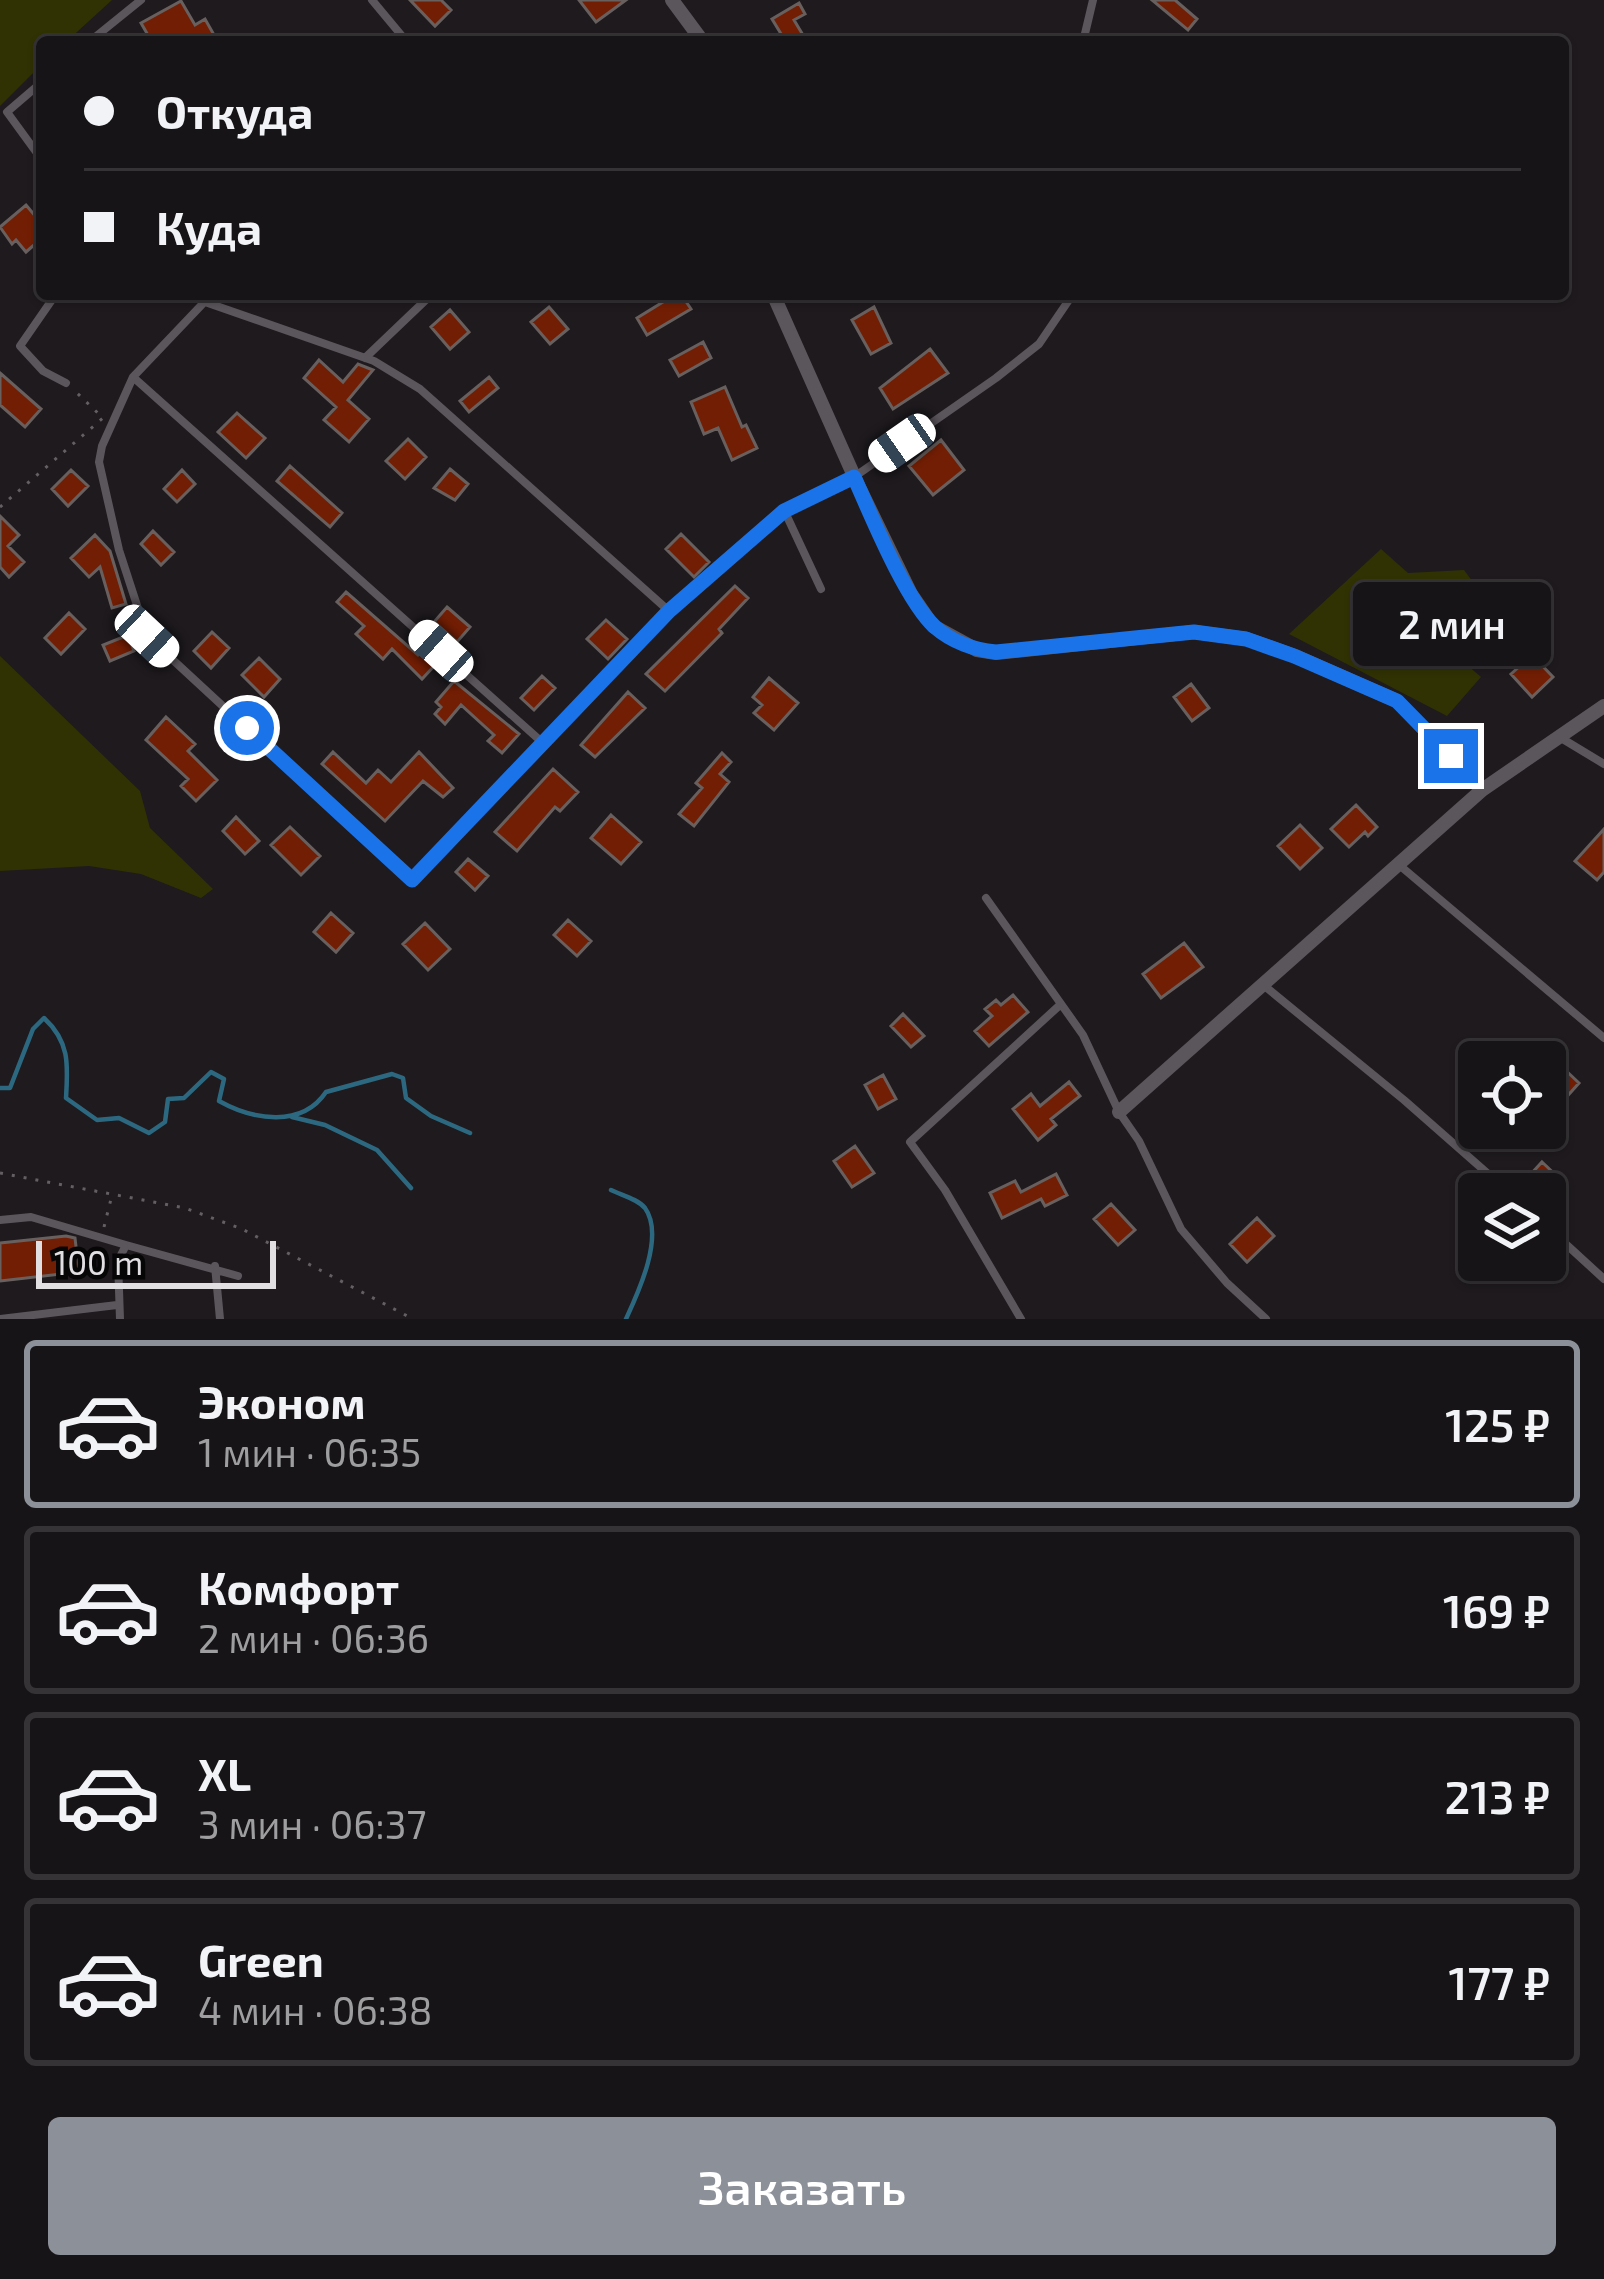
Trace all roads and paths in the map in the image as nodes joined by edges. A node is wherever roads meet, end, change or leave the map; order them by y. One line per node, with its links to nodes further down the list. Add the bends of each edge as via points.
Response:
1 (142, 0): 5 (lane)
2 (372, 0): 6 (lane)
3 (672, 0): 7 (street)
4 (1093, 0): 8 (lane)
5 (96, 36)
6 (402, 36)
7 (699, 36)
8 (1084, 36)
9 (36, 87): 10 (lane)
10 (4, 114): 11 (lane)
11 (36, 153)
12 (52, 300): 20 (lane, via 20,346)
13 (206, 300): 19 (lane)
14 (213, 300): 18 (lane)
15 (426, 300): 18 (lane)
16 (776, 300): 21 (street)
17 (1069, 300): 21 (lane, via 1039,344)
18 (365, 358): 25 (lane, via 420,389)
19 (133, 377): 28 (lane); 28 (lane, via 102,446 99,476 147,636 412,880)
20 (66, 382): 22 (path, via 103,418)
21 (854, 477): 23 (lane); 30 (street, via 933,626 976,650 1194,632 1246,639 1397,701)
22 (0, 507)
23 (784, 511): 24 (lane); 25 (lane)
24 (821, 589)
25 (669, 611): 28 (lane)
26 (1604, 706): 27 (street)
27 (1562, 738): 29 (lane); 30 (street)
28 (544, 743)
29 (1604, 764)
30 (1482, 790): 31 (street)
31 (1397, 863): 33 (street); 35 (lane)
32 (986, 898): 34 (lane)
33 (1261, 983): 36 (street); 38 (lane)
34 (1061, 1004): 36 (lane); 52 (lane, via 910,1142)
35 (1604, 1038)
36 (1118, 1112): 53 (lane, via 1181,1229)
37 (0, 1173): 39 (path)
38 (1487, 1173)
39 (113, 1194): 41 (path); 51 (path, via 242,1228)
40 (0, 1220): 41 (lane, via 31,1217)
41 (102, 1236): 43 (lane)
42 (1566, 1244): 46 (lane)
43 (126, 1245): 44 (lane); 47 (lane)
44 (215, 1266): 45 (lane); 50 (lane)
45 (238, 1276)
46 (1604, 1279)
47 (117, 1305): 48 (lane); 49 (lane)
48 (0, 1319)
49 (120, 1319)
50 (220, 1319)
51 (413, 1319)
52 (1021, 1319)
53 (1266, 1319)

